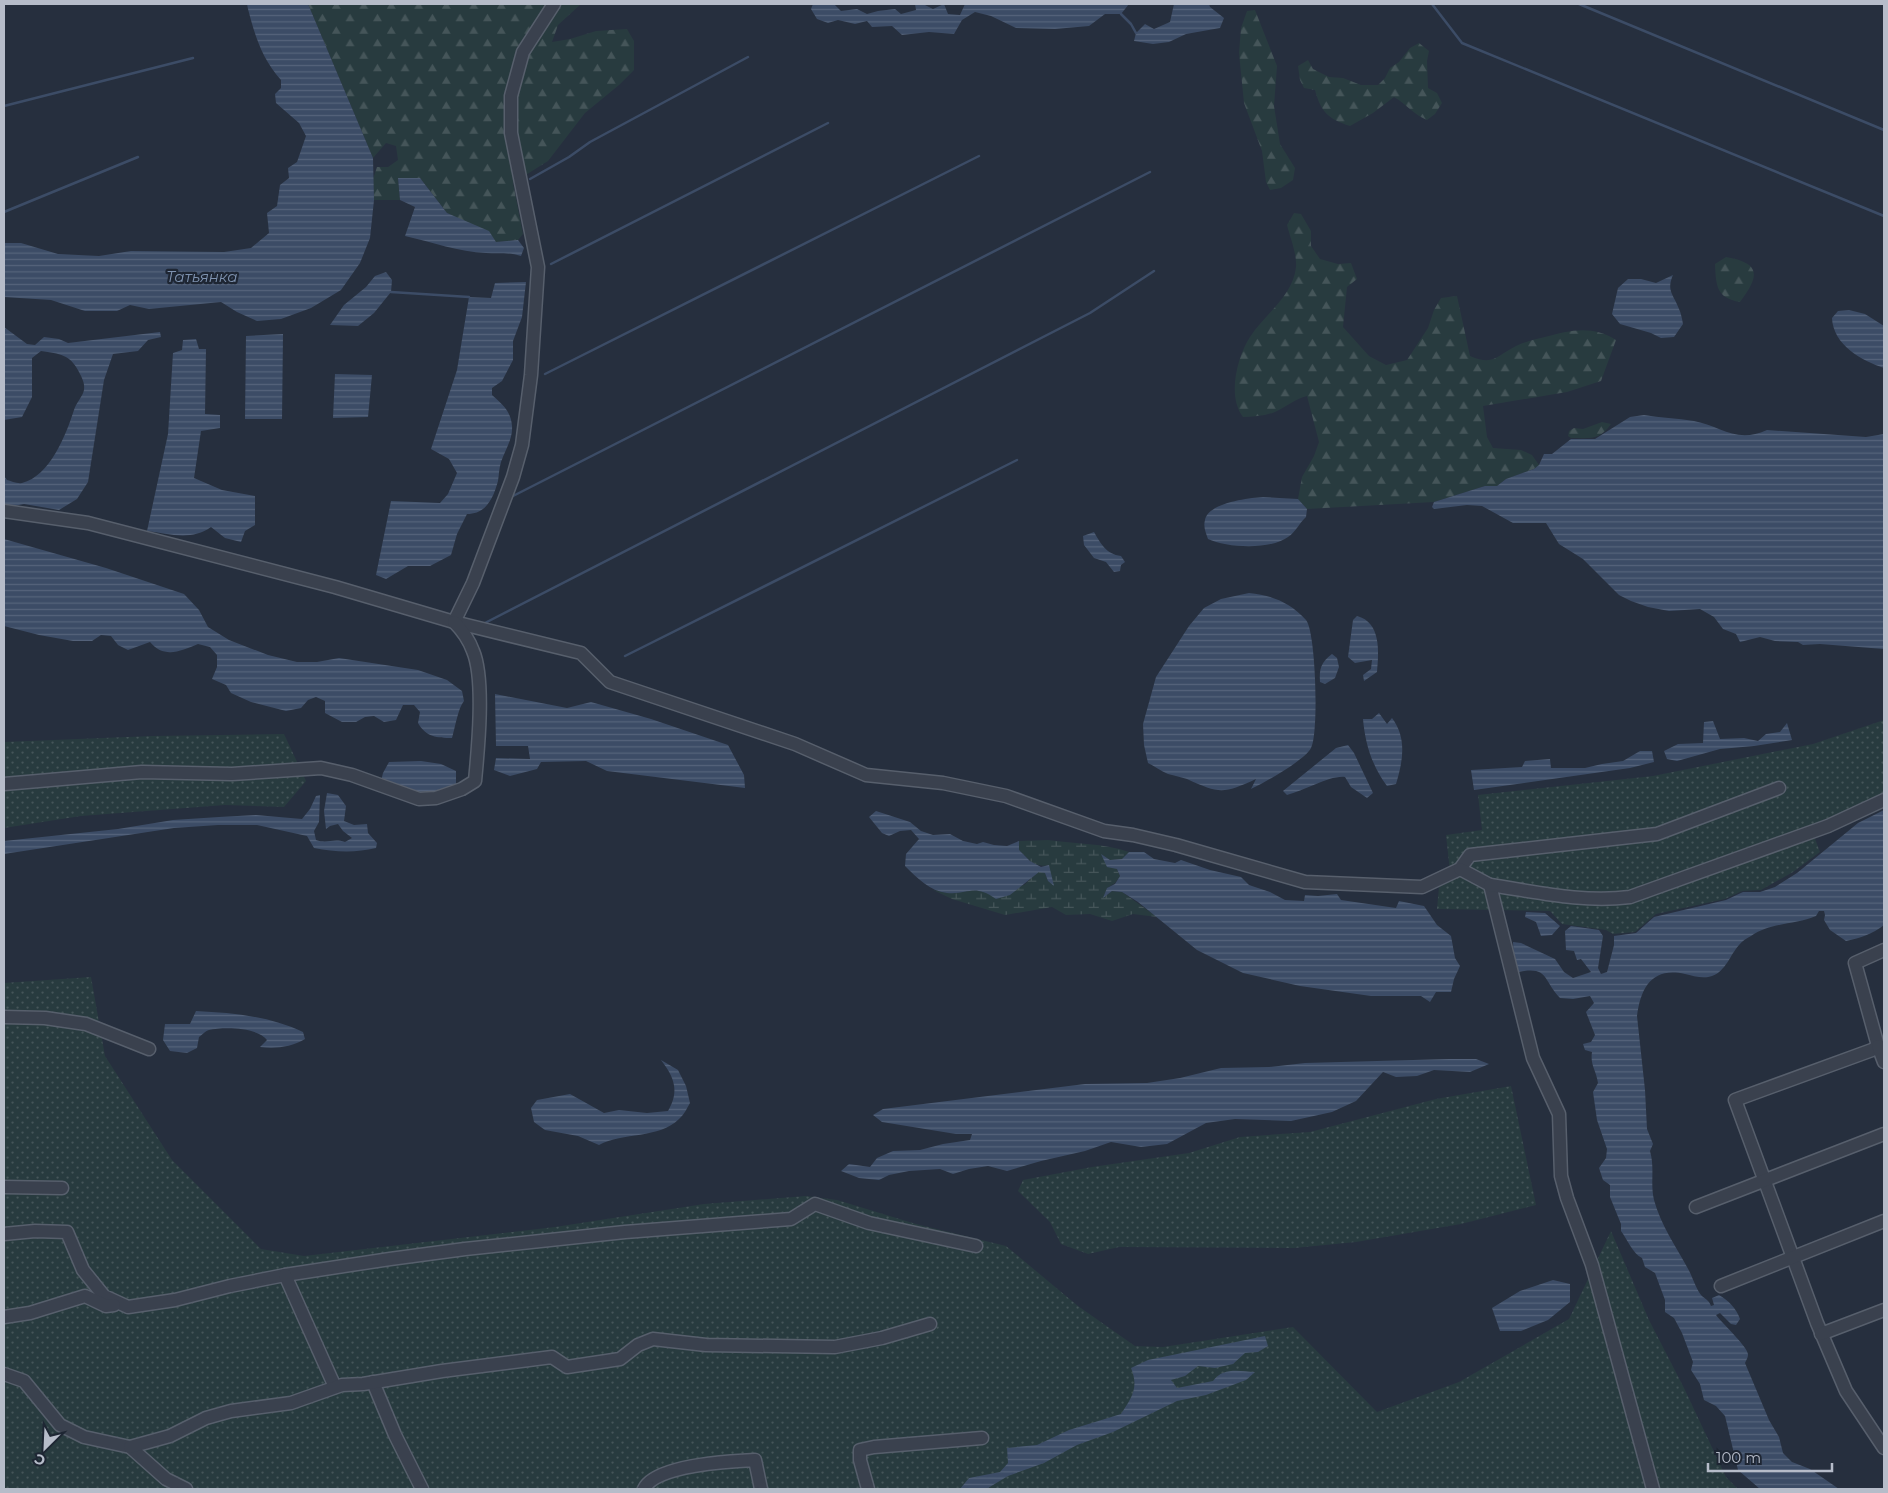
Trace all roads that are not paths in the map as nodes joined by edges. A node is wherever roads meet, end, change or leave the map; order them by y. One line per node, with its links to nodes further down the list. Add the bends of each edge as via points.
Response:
1 (554, 4): 3 (street, via 523,52 511,96 511,133 538,267 531,375 522,445 473,583)
2 (4, 511): 3 (street, via 88,523 335,587)
3 (454, 622): 4 (street, via 474,652 479,680 475,781 462,789 436,798 419,798 321,768 232,774 142,772); 7 (street, via 581,653 610,682 795,744 866,775 943,783 1006,796 1104,831 1176,845 1305,882 1422,886)
4 (4, 784)
5 (1779, 788): 7 (street, via 1657,834 1470,855)
6 (1884, 800): 8 (street, via 1828,826 1630,897 1607,900 1570,897)
7 (1460, 869): 8 (street)
8 (1490, 885): 41 (street, via 1533,1058 1558,1114 1561,1176 1592,1265)
9 (1884, 950): 11 (street, via 1855,963)
10 (4, 1017): 12 (street, via 46,1018 86,1024)
11 (1878, 1046): 13 (street); 15 (street, via 1735,1100)
12 (149, 1049)
13 (1884, 1062)
14 (1884, 1134): 15 (street)
15 (1765, 1182): 18 (street); 22 (street)
16 (4, 1187): 17 (street)
17 (62, 1188)
18 (1696, 1208)
19 (1884, 1220): 22 (street)
20 (4, 1234): 25 (street, via 67,1232 83,1270 104,1296)
21 (976, 1246): 23 (street, via 869,1223 815,1204 791,1219 465,1249)
22 (1792, 1257): 24 (street); 29 (street)
23 (285, 1275): 25 (street, via 175,1300 128,1307); 32 (street)
24 (1721, 1286)
25 (121, 1304): 27 (street, via 106,1306 85,1296 30,1313)
26 (1884, 1310): 29 (street)
27 (4, 1316)
28 (930, 1324): 31 (street, via 835,1347 706,1345 653,1339 638,1345 620,1359 567,1367 552,1358)
29 (1821, 1334): 35 (street, via 1846,1391)
30 (4, 1374): 34 (street, via 24,1381 60,1425 84,1437)
31 (374, 1382): 32 (street); 37 (street)
32 (335, 1387): 34 (street, via 291,1404 231,1411 206,1418 170,1436)
33 (982, 1438): 40 (street, via 860,1450)
34 (130, 1447): 36 (street, via 166,1479)
35 (1884, 1448)
36 (186, 1489)
37 (422, 1489)
38 (644, 1489): 39 (street, via 646,1484 667,1473 713,1462 755,1460)
39 (761, 1489)
40 (868, 1489)
41 (1653, 1489)

